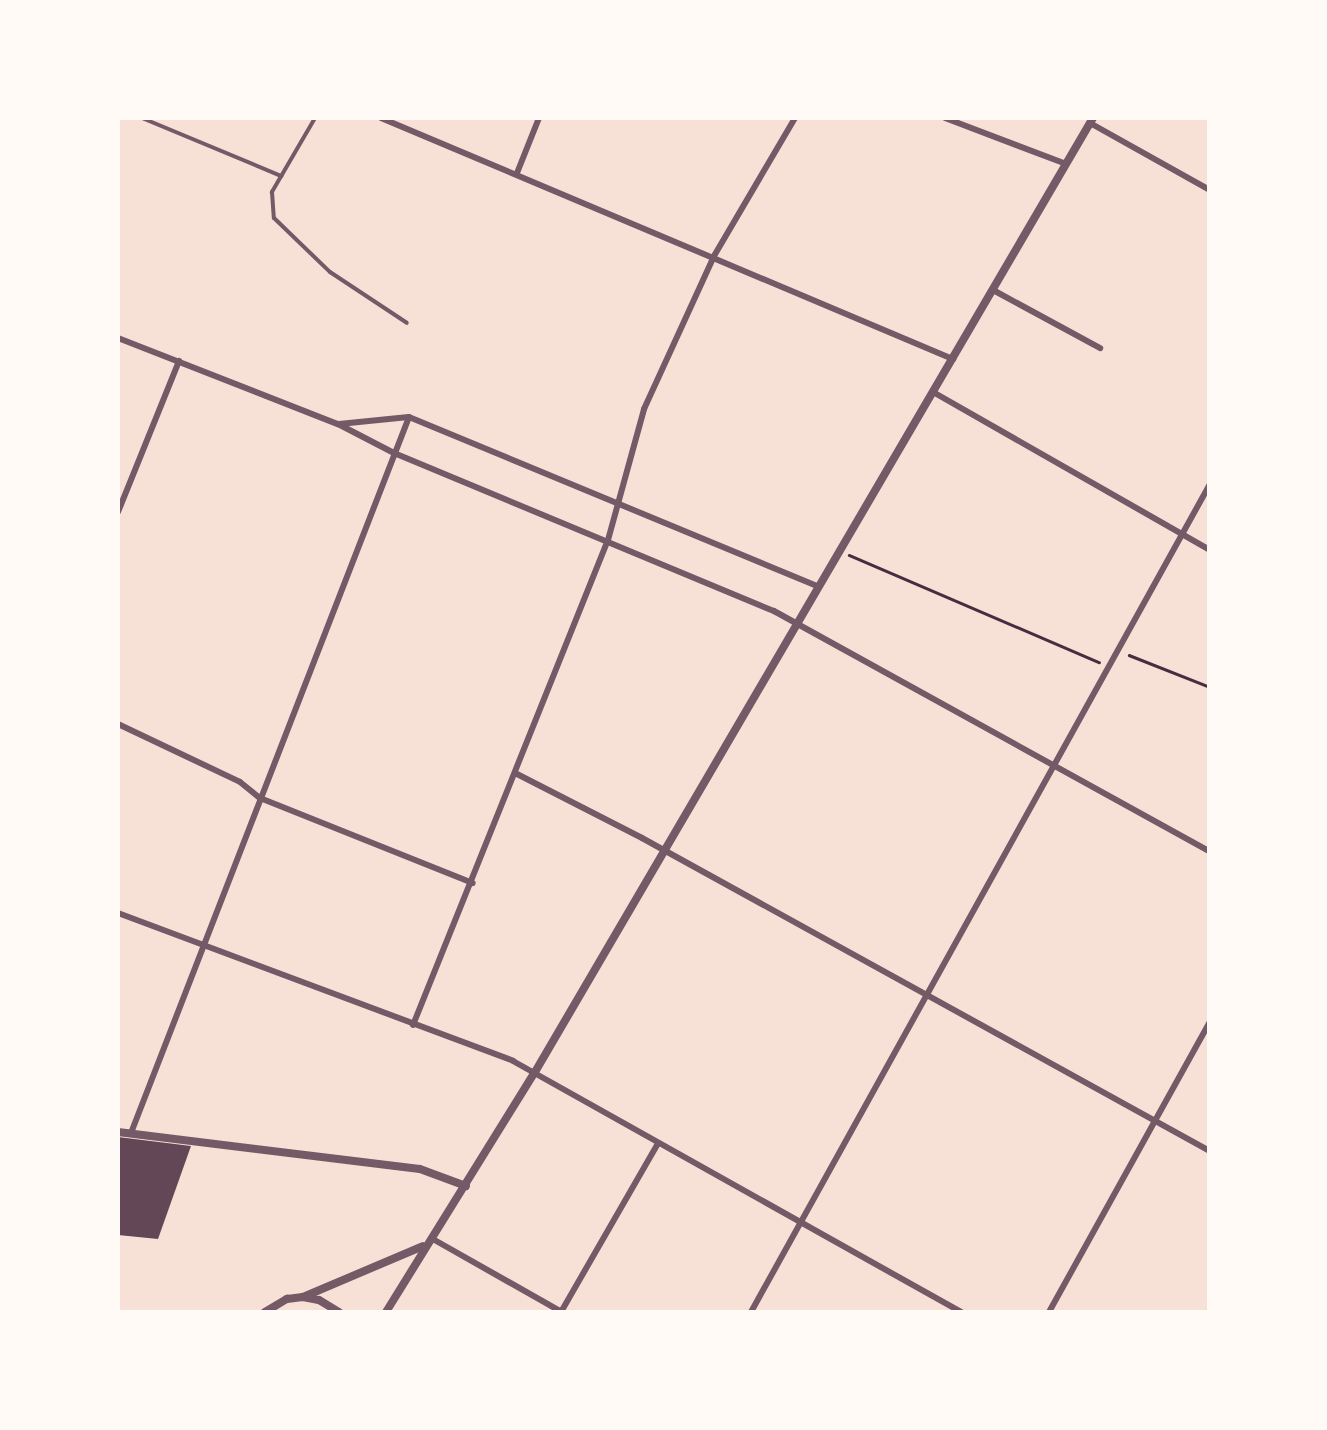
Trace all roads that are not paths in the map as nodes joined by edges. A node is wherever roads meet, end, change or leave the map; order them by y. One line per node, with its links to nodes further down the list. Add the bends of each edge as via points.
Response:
1 (142, 118): 11 (lane)
2 (315, 118): 11 (lane)
3 (381, 118): 7 (street)
4 (539, 118): 10 (street)
5 (795, 118): 13 (street)
6 (946, 118): 9 (street)
7 (396, 120): 10 (street)
8 (1091, 120): 9 (street); 12 (street)
9 (1066, 164): 14 (street)
10 (517, 173): 13 (street)
11 (282, 176): 15 (lane, via 272,192 274,218 330,272)
12 (1210, 190)
13 (714, 256): 18 (street); 25 (street, via 644,408)
14 (993, 290): 17 (street); 18 (street)
15 (408, 323)
16 (118, 338): 19 (street)
17 (1100, 348)
18 (952, 359): 20 (street)
19 (179, 361): 22 (street); 26 (street)
20 (933, 392): 27 (street); 30 (street)
21 (409, 417): 22 (street); 23 (street); 25 (street)
22 (338, 424): 23 (street)
23 (394, 453): 28 (street); 35 (street)
24 (1210, 484): 27 (street)
25 (619, 502): 28 (street); 30 (street)
26 (118, 512)
27 (1182, 535): 29 (street); 33 (street)
28 (608, 540): 31 (street); 34 (street)
29 (1210, 550)
30 (816, 586): 31 (street)
31 (796, 623): 33 (street); 37 (street)
32 (118, 724): 35 (street)
33 (1053, 766): 36 (street); 41 (street)
34 (516, 774): 37 (street); 38 (street)
35 (260, 798): 38 (street); 40 (street)
36 (1210, 852)
37 (664, 853): 41 (street); 44 (street)
38 (473, 883): 43 (street)
39 (118, 913): 40 (street)
40 (204, 947): 43 (street); 47 (street)
41 (927, 996): 45 (street); 51 (street)
42 (1210, 1021): 45 (street)
43 (413, 1025): 44 (street)
44 (536, 1072): 48 (street); 50 (street)
45 (1154, 1121): 49 (street); 60 (street)
46 (118, 1132): 47 (street)
47 (132, 1133): 50 (street, via 420,1169)
48 (658, 1143): 51 (street); 57 (street)
49 (1210, 1152)
50 (466, 1186): 52 (street)
51 (801, 1226): 58 (street); 59 (street)
52 (429, 1241): 53 (street); 56 (street); 57 (street)
53 (303, 1297): 54 (street); 55 (street)
54 (265, 1312)
55 (339, 1312)
56 (386, 1312)
57 (561, 1312)
58 (751, 1312)
59 (961, 1312)
60 (1049, 1312)

